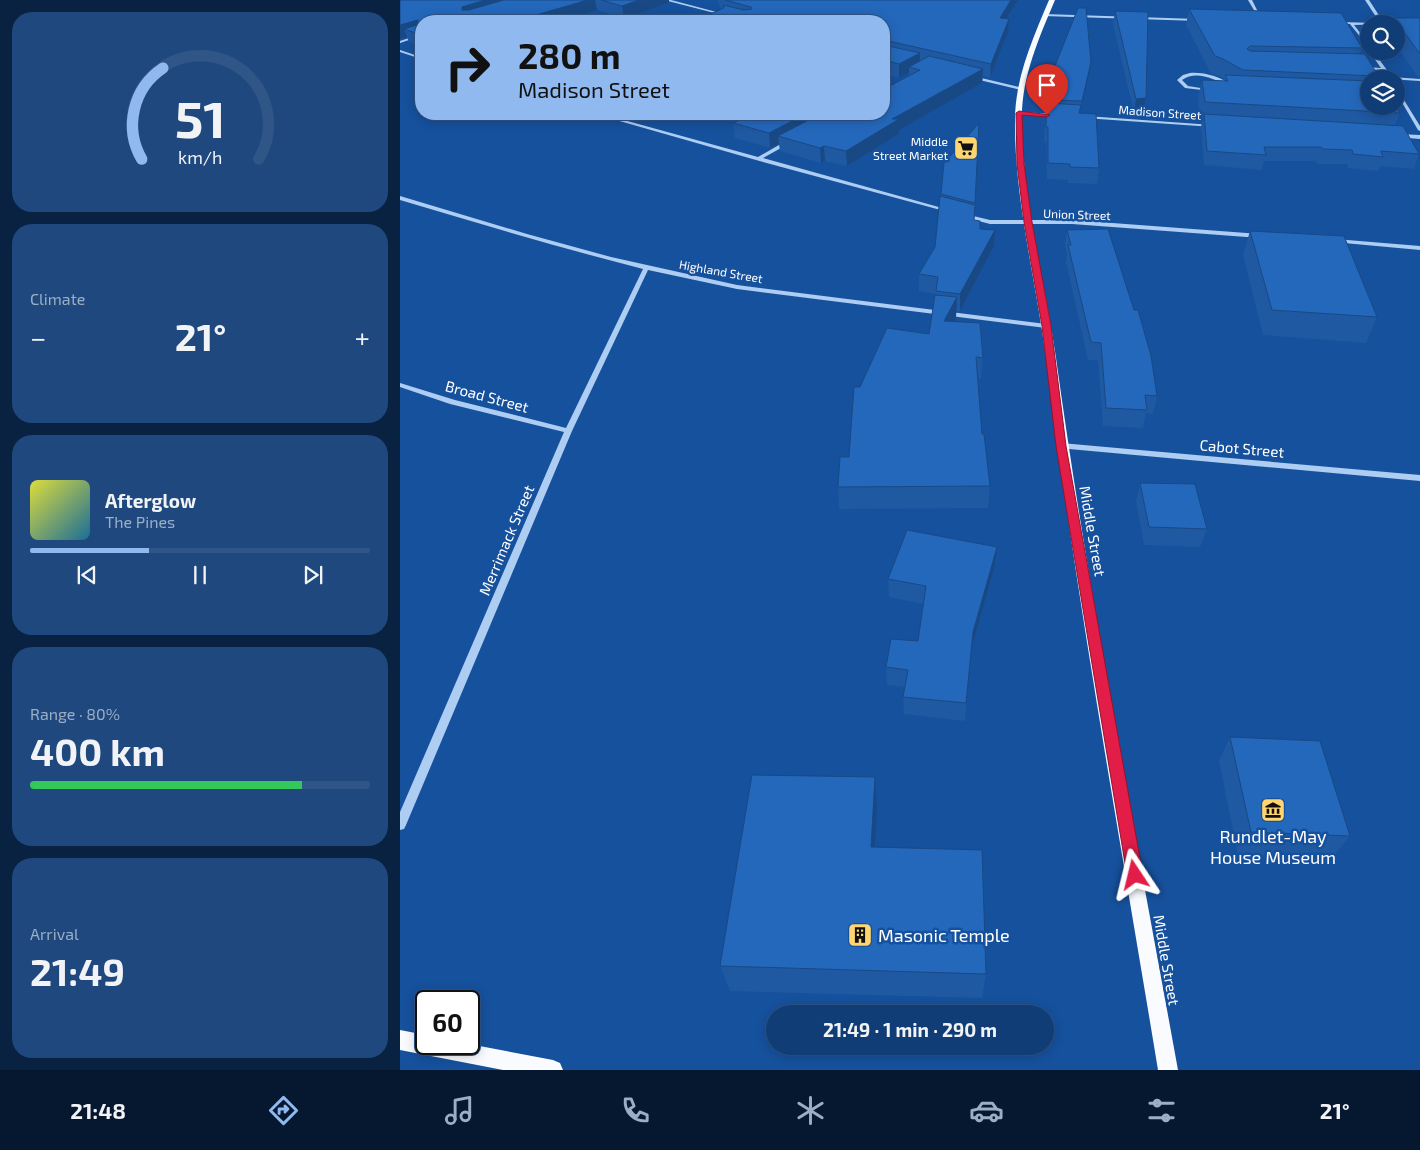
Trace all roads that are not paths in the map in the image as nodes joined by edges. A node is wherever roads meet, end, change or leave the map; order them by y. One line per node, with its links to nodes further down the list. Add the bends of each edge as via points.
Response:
1 (666, 0): 5 (street)
2 (1052, 0): 6 (main road, Middle Street)
3 (1250, 0): 10 (street)
4 (1367, 0): 7 (street)
5 (728, 15)
6 (1044, 15): 8 (street); 26 (main road, Middle Street)
7 (1377, 15)
8 (1205, 20)
9 (1253, 21): 10 (street)
10 (1262, 21): 11 (street)
11 (1272, 21)
12 (1332, 22): 13 (street)
13 (1352, 23): 14 (street); 15 (street)
14 (1360, 23)
15 (1360, 34)
16 (415, 37): 17 (street)
17 (400, 42)
18 (400, 51): 19 (street)
19 (415, 56)
20 (1378, 60): 22 (street)
21 (1353, 68): 22 (street)
22 (1384, 69)
23 (966, 75): 26 (street)
24 (1405, 79): 25 (street)
25 (1420, 80)
26 (1021, 89): 30 (main road, Middle Street)
27 (1214, 90): 28 (street, via 1187,87 1179,80 1189,75 1206,76 1237,91)
28 (1229, 90)
29 (1405, 103): 35 (street)
30 (1019, 113): 31 (street); 43 (main road, Middle Street)
31 (1066, 116)
32 (1076, 117): 34 (street, Madison Street)
33 (618, 120): 39 (street)
34 (1220, 126)
35 (1420, 130)
36 (1388, 136): 38 (street)
37 (798, 137): 39 (street)
38 (1420, 137)
39 (758, 159): 41 (street)
40 (400, 198): 47 (street, Highland Street)
41 (952, 212)
42 (962, 215): 43 (street, Union Street, via 990,222)
43 (1028, 222): 44 (street, Union Street, via 1072,222); 48 (main road, Middle Street)
44 (1271, 237)
45 (1330, 241): 46 (street)
46 (1420, 248)
47 (646, 268): 48 (street, Highland Street, via 737,287); 50 (street, Merrimack Street)
48 (1046, 326): 51 (main road, Middle Street)
49 (400, 385): 50 (street, Broad Street)
50 (568, 431): 53 (street, Merrimack Street)
51 (1061, 446): 52 (street, Cabot Street); 56 (main road, Middle Street)
52 (1420, 478)
53 (400, 826)
54 (400, 1040): 55 (main road)
55 (553, 1070)
56 (1168, 1070)

